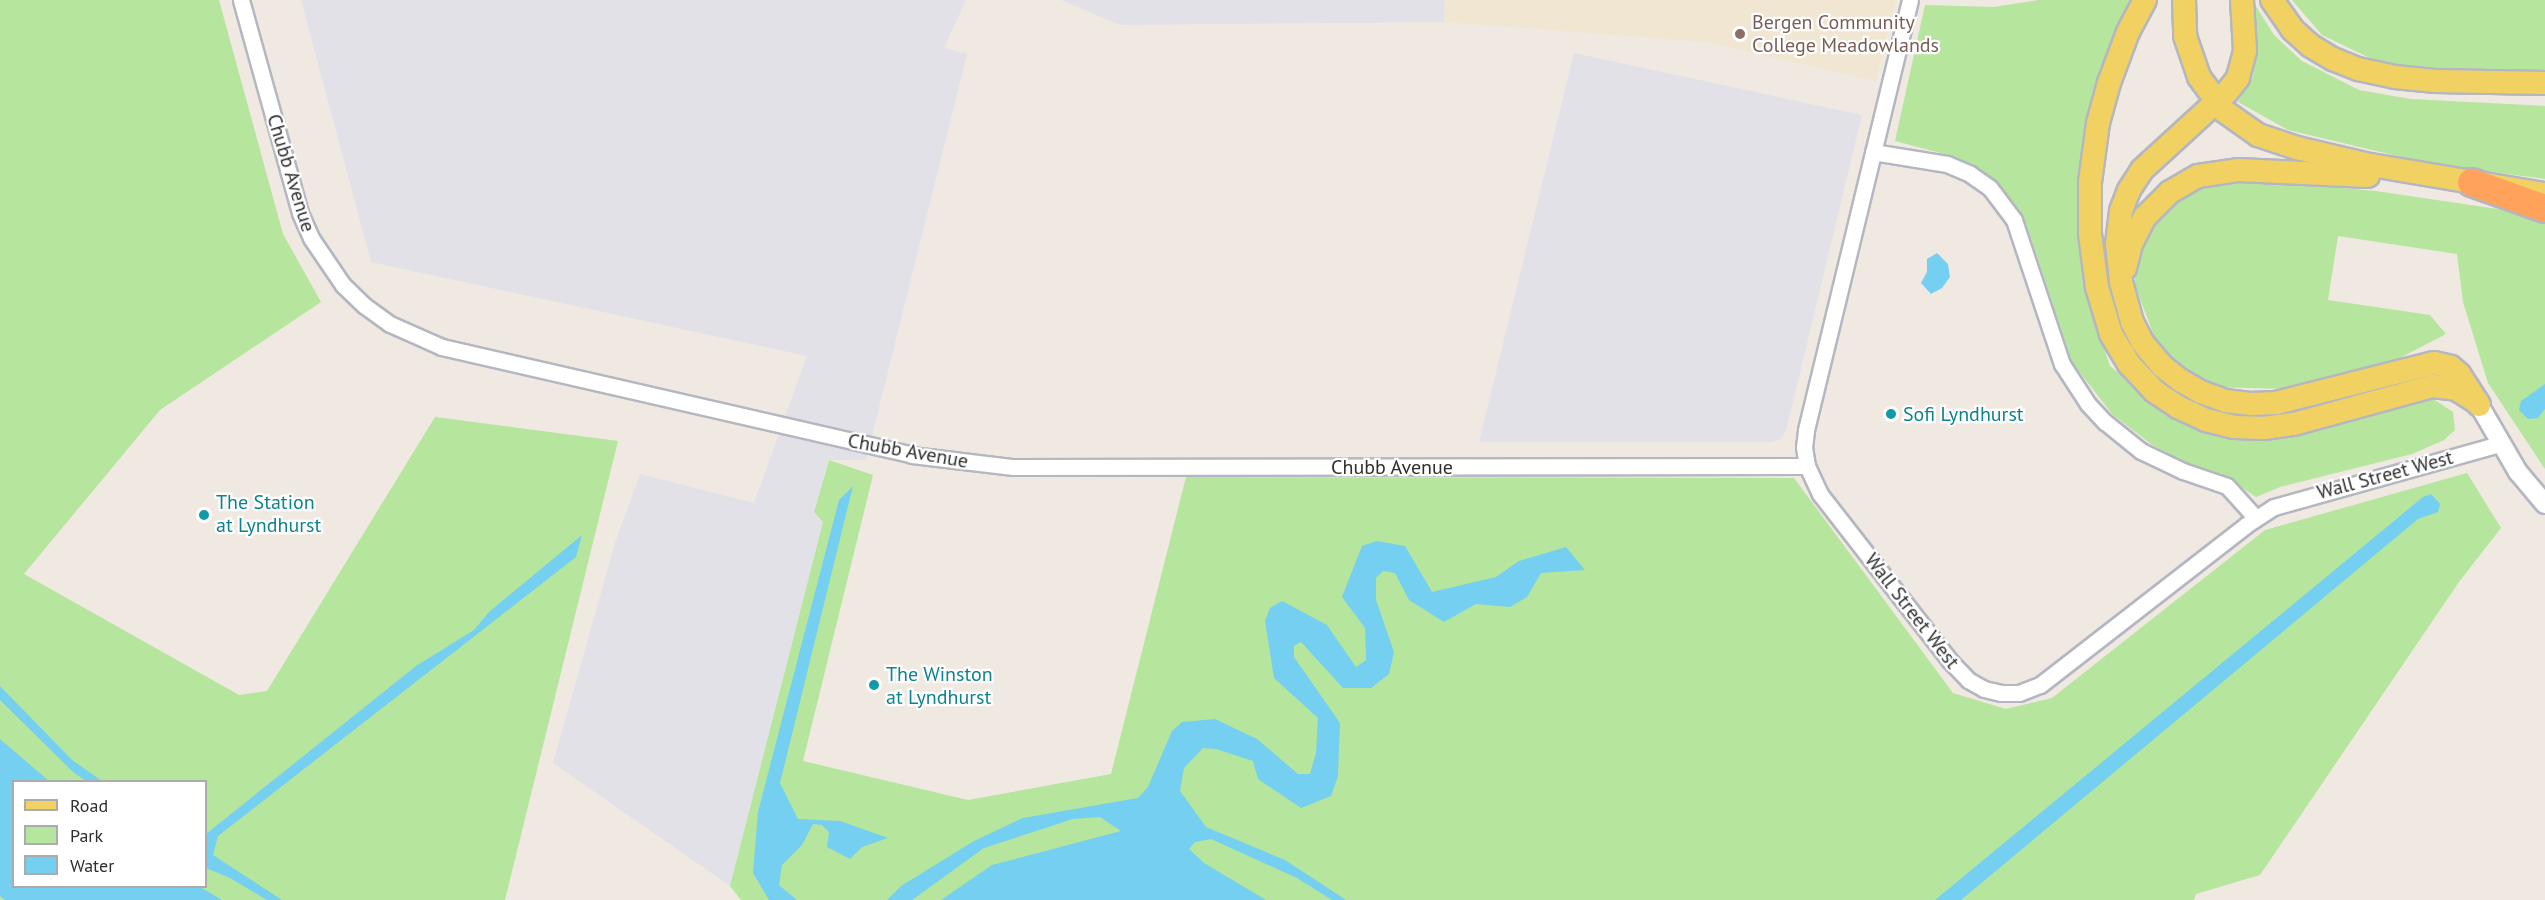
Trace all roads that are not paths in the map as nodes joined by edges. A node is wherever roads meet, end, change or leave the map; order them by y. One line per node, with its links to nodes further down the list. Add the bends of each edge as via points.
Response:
1 (241, 0): 16 (street, Chubb Avenue, via 300,213 320,253 343,285 365,306 390,324 442,347 912,455 1013,467)
2 (1910, 0): 9 (street, Wall Street West)
3 (2145, 0): 14 (main road, via 2109,82 2096,132 2090,182 2090,234 2097,287 2111,334 2129,364 2154,391 2178,407 2205,420 2234,427 2294,424 2433,386 2456,389)
4 (2184, 0): 8 (main road, via 2188,50 2199,77)
5 (2242, 0): 8 (main road, via 2242,69)
6 (2272, 0): 7 (main road, via 2292,29 2311,46 2358,69 2435,81)
7 (2545, 83)
8 (2216, 102): 10 (main road, via 2246,128 2277,142 2338,158); 13 (main road, via 2150,160 2124,200 2117,243)
9 (1873, 152): 16 (street, Wall Street West, via 1806,431); 18 (street, via 1947,164 1979,180 1999,198 2019,232 2062,364 2099,428 2155,459 2227,486)
10 (2458, 180): 11 (main road); 12 (highway); 13 (main road, via 2238,170 2188,181 2161,200 2135,235 2125,268)
11 (2545, 194)
12 (2545, 208)
13 (2128, 311): 14 (main road, via 2142,342 2162,366 2190,387 2226,401 2288,401 2434,363 2451,367 2459,374)
14 (2479, 405): 15 (street)
15 (2500, 444): 17 (street); 18 (street, Wall Street West, via 2294,499)
16 (1807, 466): 18 (street, Wall Street West, via 1826,502 1949,660 1976,686 2001,693 2019,693 2040,685)
17 (2545, 504)
18 (2255, 517)

